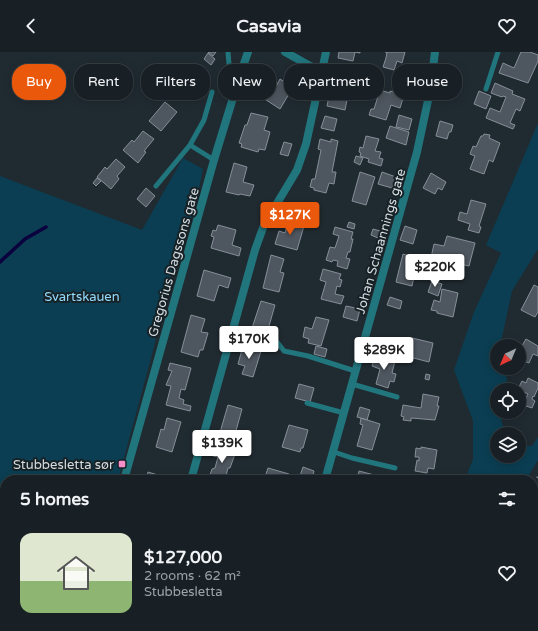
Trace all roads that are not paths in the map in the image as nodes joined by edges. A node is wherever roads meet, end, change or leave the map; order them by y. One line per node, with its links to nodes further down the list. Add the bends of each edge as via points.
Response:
1 (228, 52): 7 (lane)
2 (248, 52): 8 (street, Gregorius Dagssons gate)
3 (285, 52): 9 (street)
4 (326, 52): 10 (street)
5 (435, 52): 19 (street, Johan Schaannings gate, via 423,129)
6 (498, 52): 11 (lane)
7 (229, 64)
8 (244, 64)
9 (307, 64)
10 (323, 64)
11 (486, 90)
12 (212, 92): 15 (lane, via 204,120)
13 (232, 100): 16 (street, Gregorius Dagssons gate)
14 (315, 100): 27 (street, via 306,144 297,170 264,225 255,250)
15 (190, 145): 16 (lane); 17 (lane)
16 (214, 160): 26 (street, Gregorius Dagssons gate)
17 (156, 186)
18 (270, 333): 19 (lane, via 284,351)
19 (355, 371): 20 (street, Johan Schaannings gate)
20 (352, 384): 21 (lane); 23 (street, Johan Schaannings gate)
21 (397, 397)
22 (307, 403): 23 (lane)
23 (344, 413): 24 (street, Johan Schaannings gate)
24 (334, 452): 25 (lane); 28 (street, Johan Schaannings gate)
25 (395, 468)
26 (125, 475)
27 (192, 475)
28 (327, 475)

